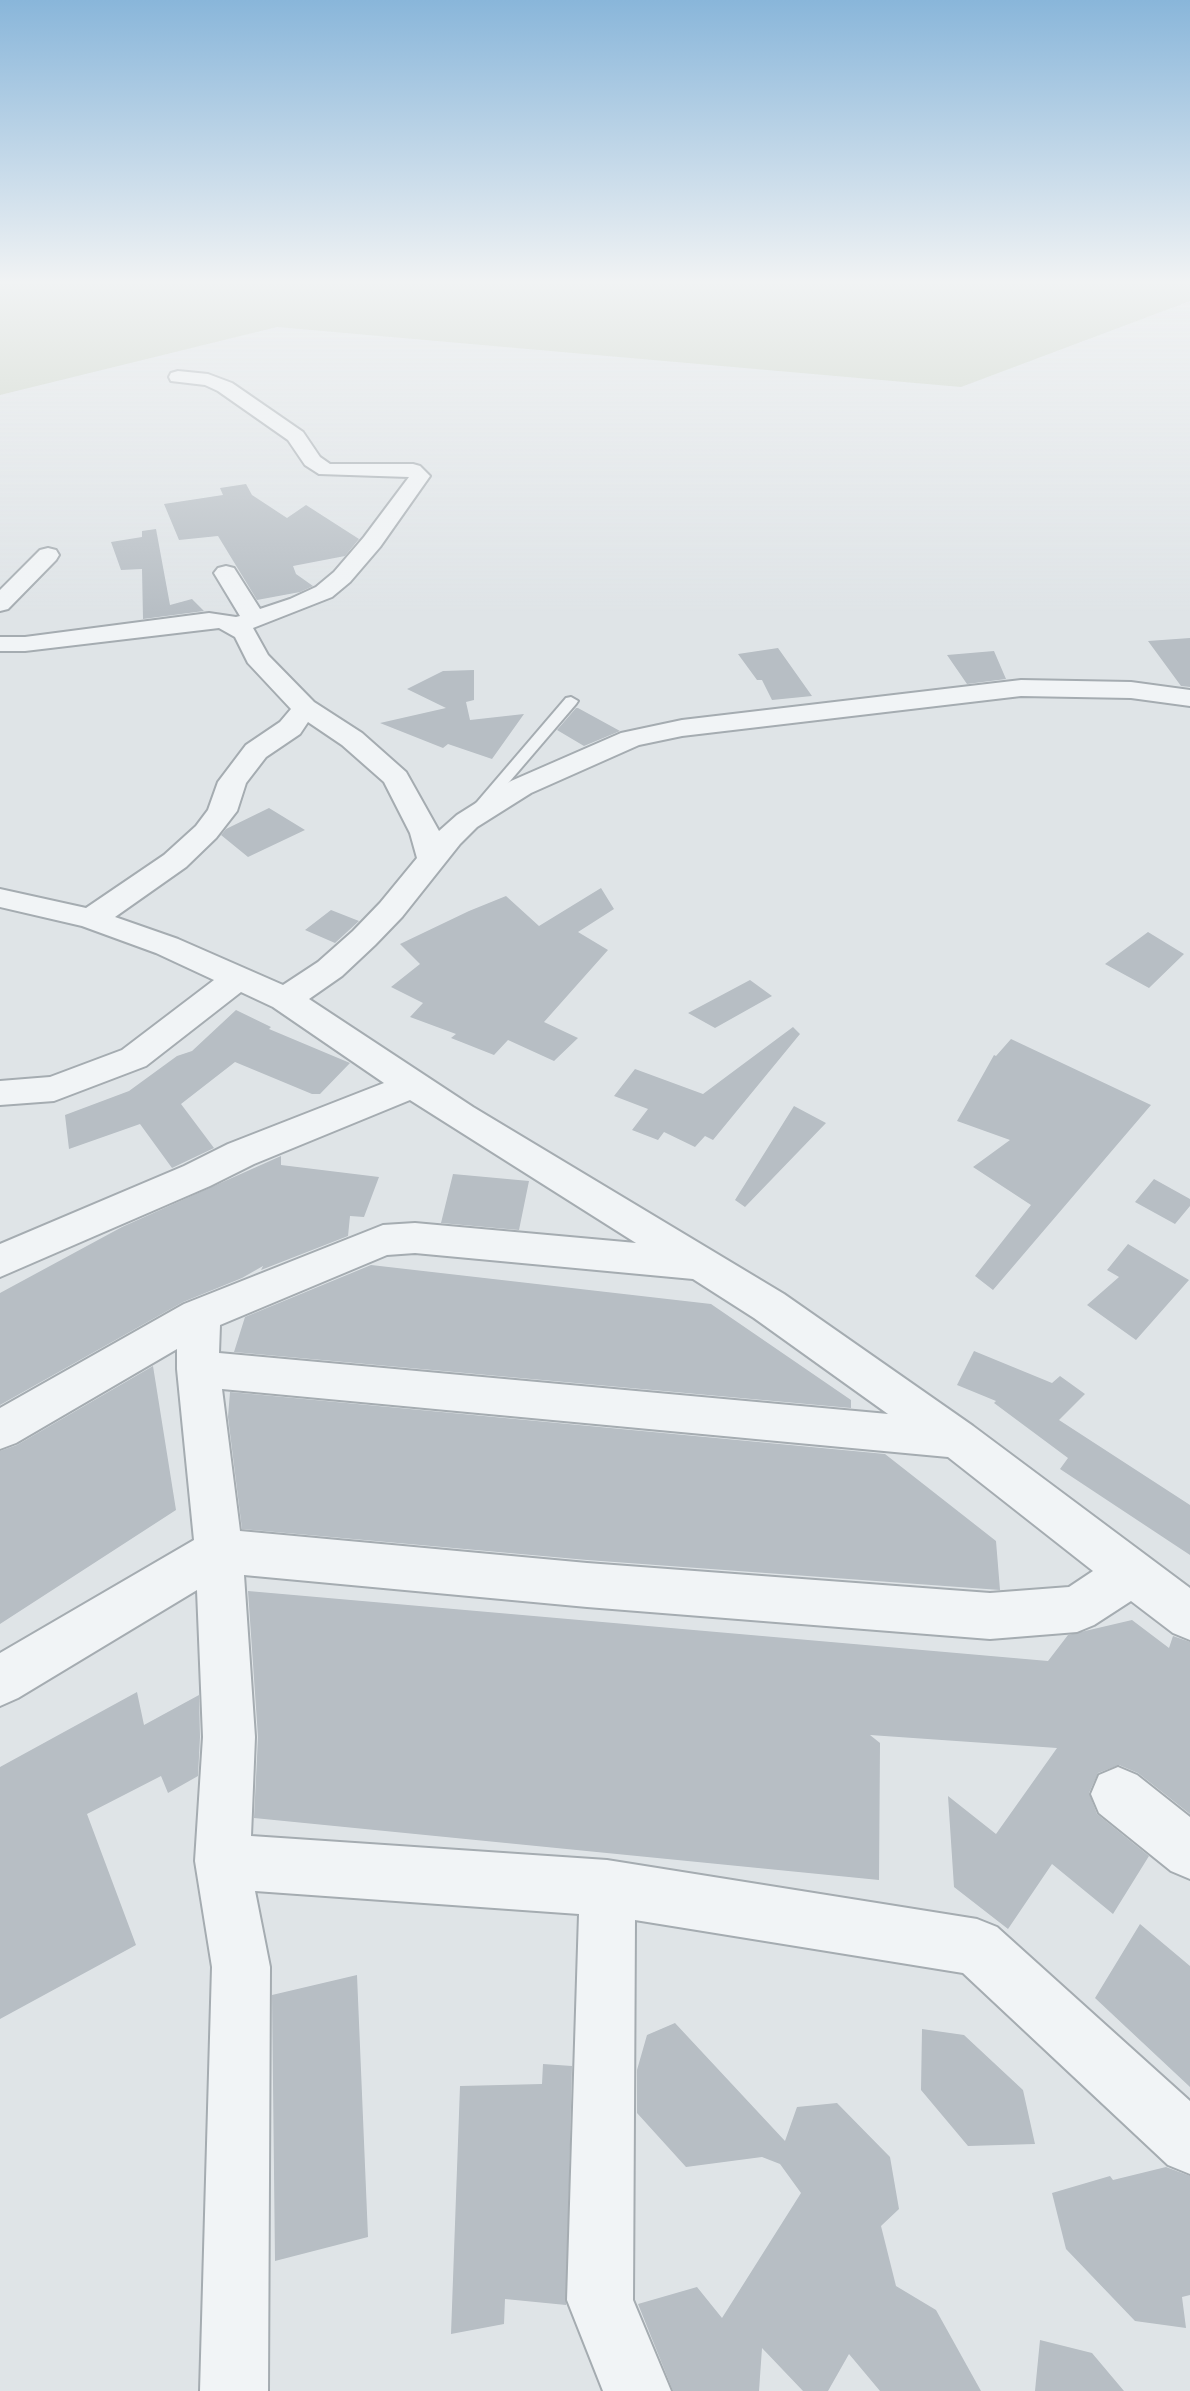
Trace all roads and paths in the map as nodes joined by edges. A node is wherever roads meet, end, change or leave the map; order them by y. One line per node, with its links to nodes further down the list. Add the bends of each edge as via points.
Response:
1 (232, 392): 5 (street, via 296,436 312,461 326,470 413,470 420,477 342,577 316,596)
2 (48, 555): 4 (street)
3 (226, 573): 5 (street)
4 (0, 604)
5 (246, 622): 6 (street, via 209,620); 9 (street, via 245,633 257,659)
6 (0, 644)
7 (1190, 698): 10 (street, via 1132,690 1021,688 682,728 631,739 570,764 521,787)
8 (571, 701): 10 (lane)
9 (305, 708): 11 (street, via 352,739 396,778 425,833); 13 (street, via 290,728 256,751 232,782 222,811 206,832 176,861)
10 (467, 821): 11 (street)
11 (432, 859): 15 (street, via 364,938 330,969)
12 (0, 898): 13 (street)
13 (92, 919): 14 (street)
14 (238, 978): 15 (street); 17 (street, via 134,1058 54,1088)
15 (285, 999): 16 (street)
16 (412, 1085): 18 (street, via 241,1154); 19 (street)
17 (0, 1093)
18 (0, 1261)
19 (704, 1265): 20 (street, via 415,1238 383,1240); 23 (street)
20 (199, 1316): 21 (street); 22 (street)
21 (198, 1369): 23 (street); 24 (street)
22 (0, 1430)
23 (957, 1439): 25 (street)
24 (219, 1551): 25 (street, via 990,1616 1077,1609); 27 (street); 30 (street, via 229,1737)
25 (1132, 1573): 26 (street)
26 (1190, 1617)
27 (0, 1681)
28 (1118, 1794): 29 (street)
29 (1190, 1852)
30 (222, 1861): 31 (street); 33 (street, via 241,1967)
31 (607, 1888): 32 (street, via 977,1947); 34 (street, via 600,2301)
32 (1190, 2143)
33 (234, 2391)
34 (637, 2391)

